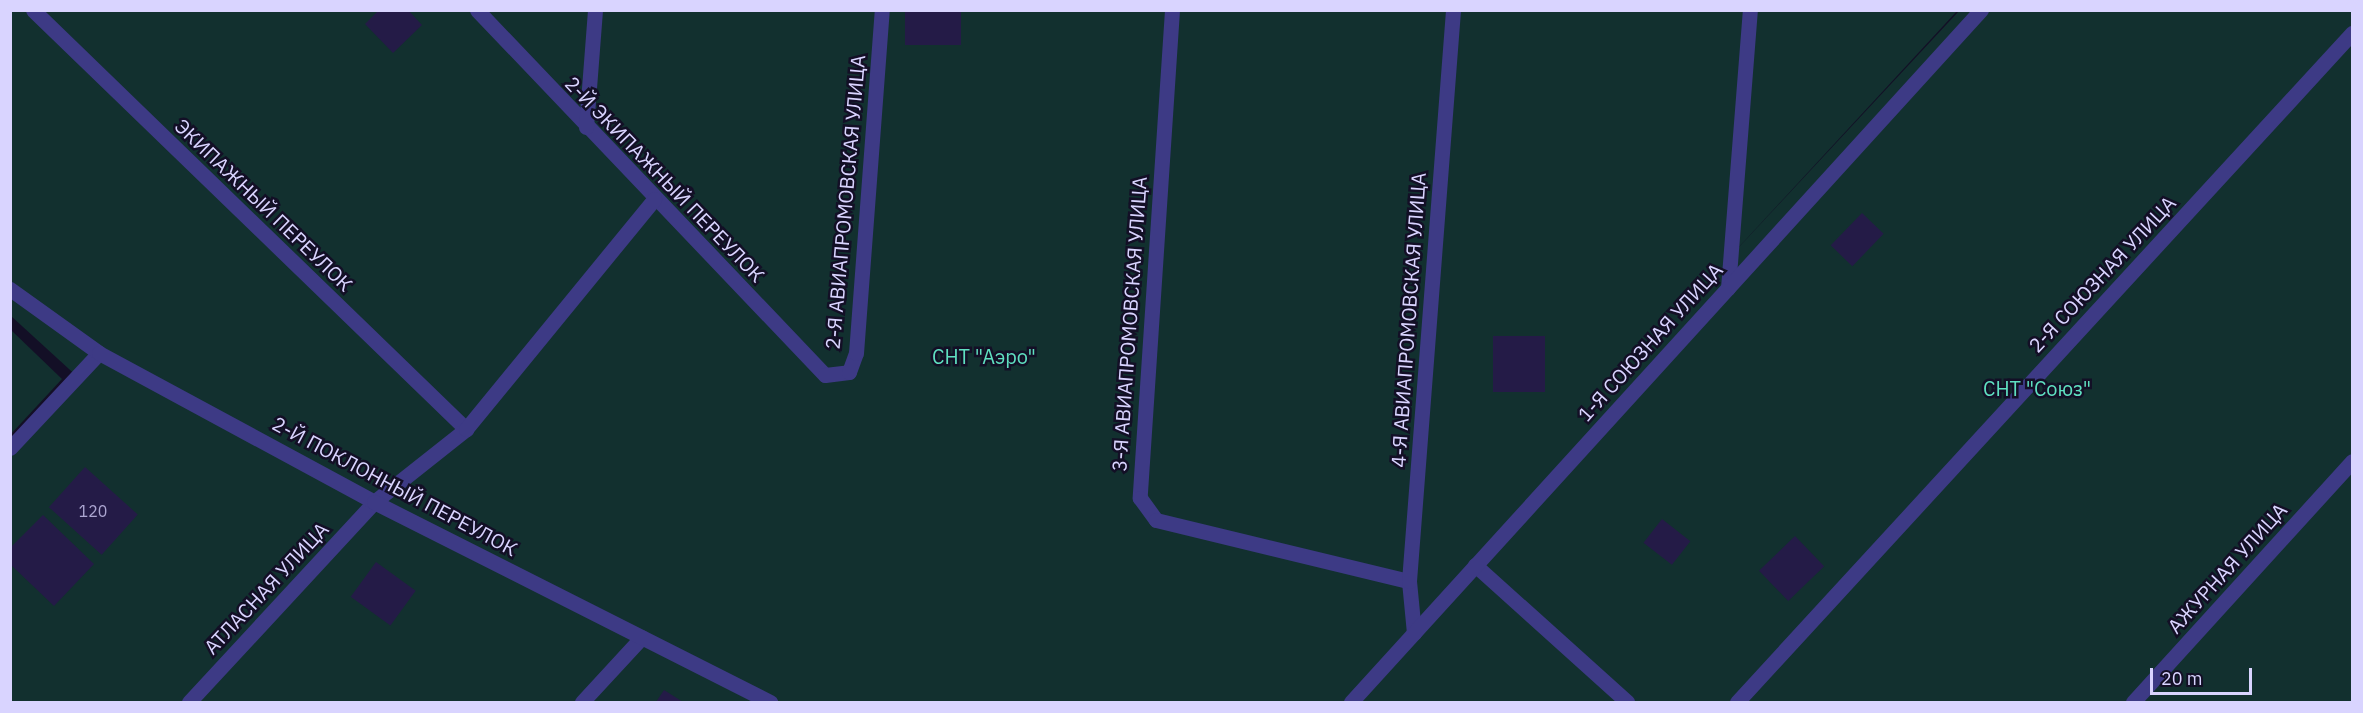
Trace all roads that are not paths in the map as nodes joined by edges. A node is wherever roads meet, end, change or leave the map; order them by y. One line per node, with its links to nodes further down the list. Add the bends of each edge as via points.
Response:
1 (33, 10): 16 (street, ЭКИПАЖНЫЙ ПЕРЕУЛОК)
2 (477, 10): 10 (street, 2-Й ЭКИПАЖНЫЙ ПЕРЕУЛОК)
3 (595, 10): 10 (street)
4 (882, 10): 15 (street, 2-Я АВИАПРОМОВСКАЯ УЛИЦА, via 856,353 849,372)
5 (1172, 10): 21 (street, 3-Я АВИАПРОМОВСКАЯ УЛИЦА, via 1140,498 1156,520)
6 (1453, 10): 21 (street, 4-Я АВИАПРОМОВСКАЯ УЛИЦА)
7 (1750, 10): 12 (street)
8 (1981, 10): 12 (street, 1-Я СОЮЗНАЯ УЛИЦА)
9 (2352, 33): 29 (street, 2-Я СОЮЗНАЯ УЛИЦА)
10 (586, 127): 11 (street, 2-Й ЭКИПАЖНЫЙ ПЕРЕУЛОК)
11 (654, 199): 15 (street, 2-Й ЭКИПАЖНЫЙ ПЕРЕУЛОК); 16 (street, АТЛАСНАЯ УЛИЦА)
12 (1728, 288): 20 (street, 1-Я СОЮЗНАЯ УЛИЦА)
13 (10, 289): 14 (street, 2-Й ПОКЛОННЫЙ ПЕРЕУЛОК)
14 (99, 353): 17 (street); 19 (street, 2-Й ПОКЛОННЫЙ ПЕРЕУЛОК)
15 (825, 375)
16 (466, 429): 19 (street, АТЛАСНАЯ УЛИЦА)
17 (10, 448)
18 (2352, 461): 30 (street, АЖУРНАЯ УЛИЦА)
19 (374, 501): 23 (street, 2-Й ПОКЛОННЫЙ ПЕРЕУЛОК); 24 (street, АТЛАСНАЯ УЛИЦА)
20 (1475, 565): 22 (street, 1-Я СОЮЗНАЯ УЛИЦА); 28 (street)
21 (1408, 581): 22 (street, 4-Я АВИАПРОМОВСКАЯ УЛИЦА)
22 (1414, 633): 27 (street, 1-Я СОЮЗНАЯ УЛИЦА)
23 (642, 638): 25 (street); 26 (street, 2-Й ПОКЛОННЫЙ ПЕРЕУЛОК)
24 (189, 702)
25 (582, 702)
26 (770, 702)
27 (1351, 702)
28 (1627, 702)
29 (1737, 702)
30 (2133, 702)

